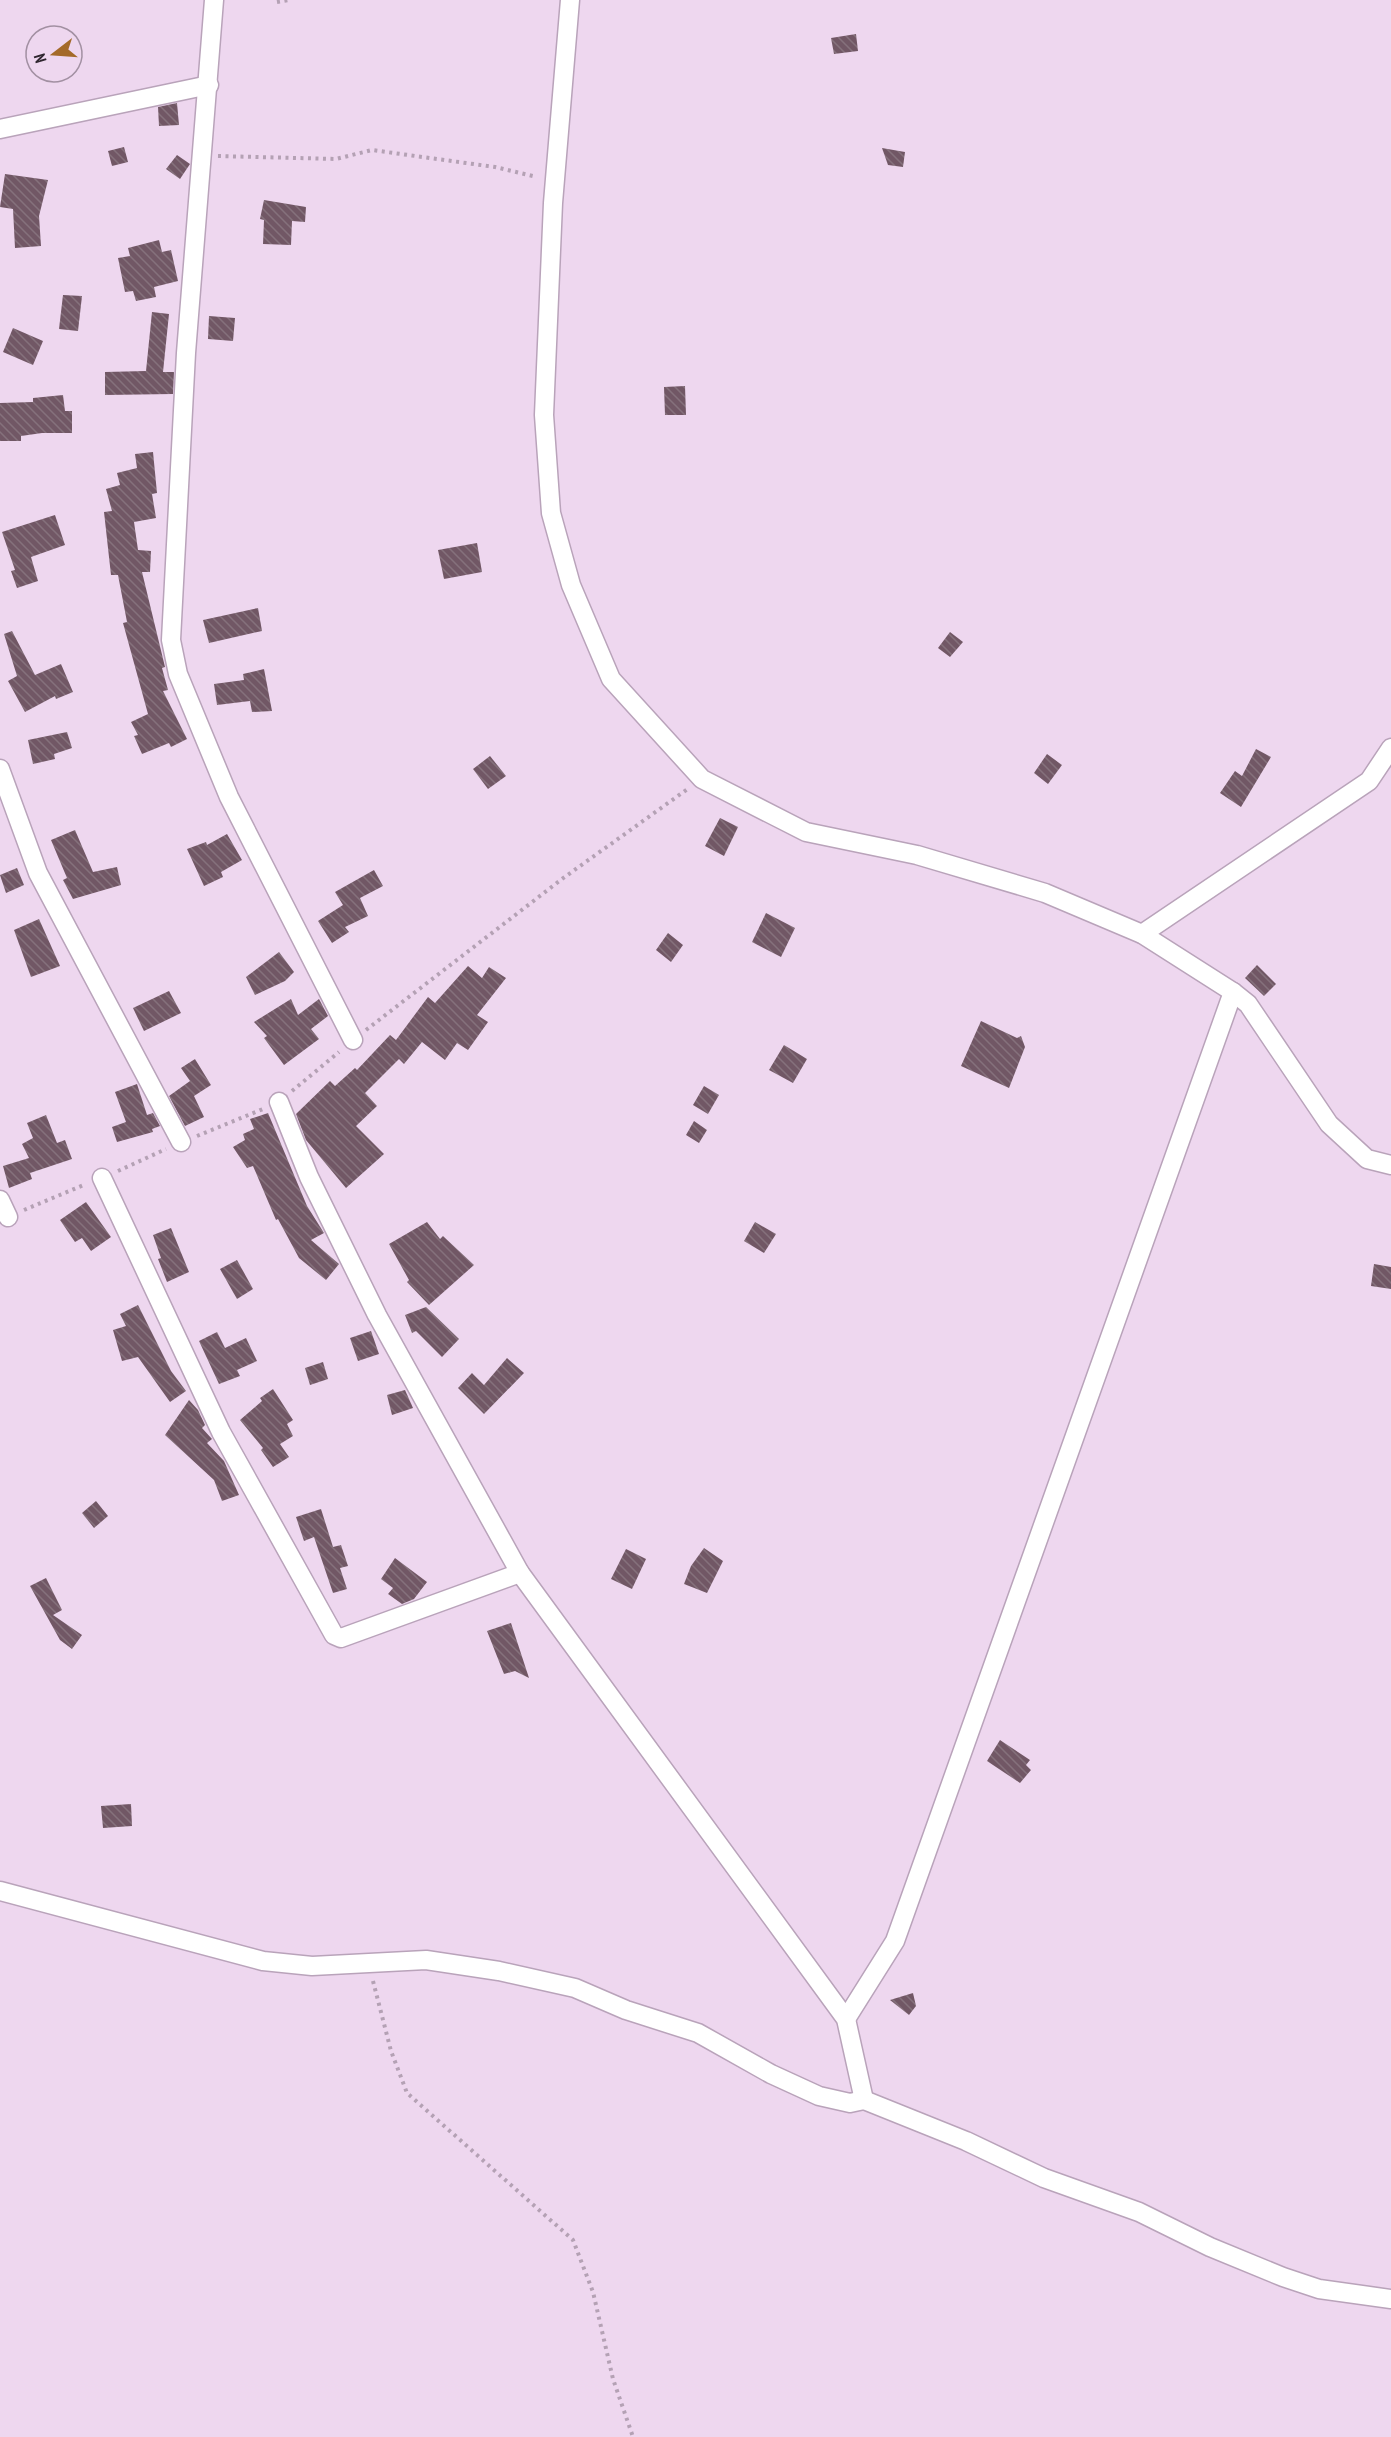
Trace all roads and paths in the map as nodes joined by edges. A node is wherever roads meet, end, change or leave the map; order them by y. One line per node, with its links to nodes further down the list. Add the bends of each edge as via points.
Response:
1 (214, 0): 5 (street)
2 (289, 0): 4 (path)
3 (570, 0): 8 (street)
4 (277, 2)
5 (208, 85): 6 (street); 7 (street)
6 (0, 129)
7 (202, 155): 8 (path, via 336,159 372,150 495,167); 13 (street, via 186,353 171,640 178,674 229,797)
8 (555, 181): 11 (street, via 544,415 551,513 571,585 611,679 702,779 806,832 917,855 1046,893)
9 (1391, 747): 11 (street, via 1369,781)
10 (0, 768): 15 (street, via 38,873)
11 (1142, 934): 12 (street)
12 (1233, 992): 16 (street, via 1248,1004 1329,1124 1367,1159); 23 (street, via 895,1941)
13 (353, 1040)
14 (279, 1102): 20 (street, via 309,1177 377,1315)
15 (181, 1142)
16 (1391, 1165)
17 (102, 1178): 20 (street, via 221,1432 334,1635 341,1638)
18 (0, 1200): 19 (street)
19 (8, 1217)
20 (520, 1573): 23 (street)
21 (0, 1891): 22 (street, via 263,1960 312,1966)
22 (368, 1963): 24 (street, via 426,1960 575,1988 626,2010 698,2033 819,2096 850,2103); 26 (path, via 407,2092 573,2240 593,2292 613,2379)
23 (846, 2019): 24 (street)
24 (864, 2100): 25 (street, via 1044,2178 1139,2212 1283,2277 1319,2289)
25 (1391, 2299)
26 (633, 2437)

